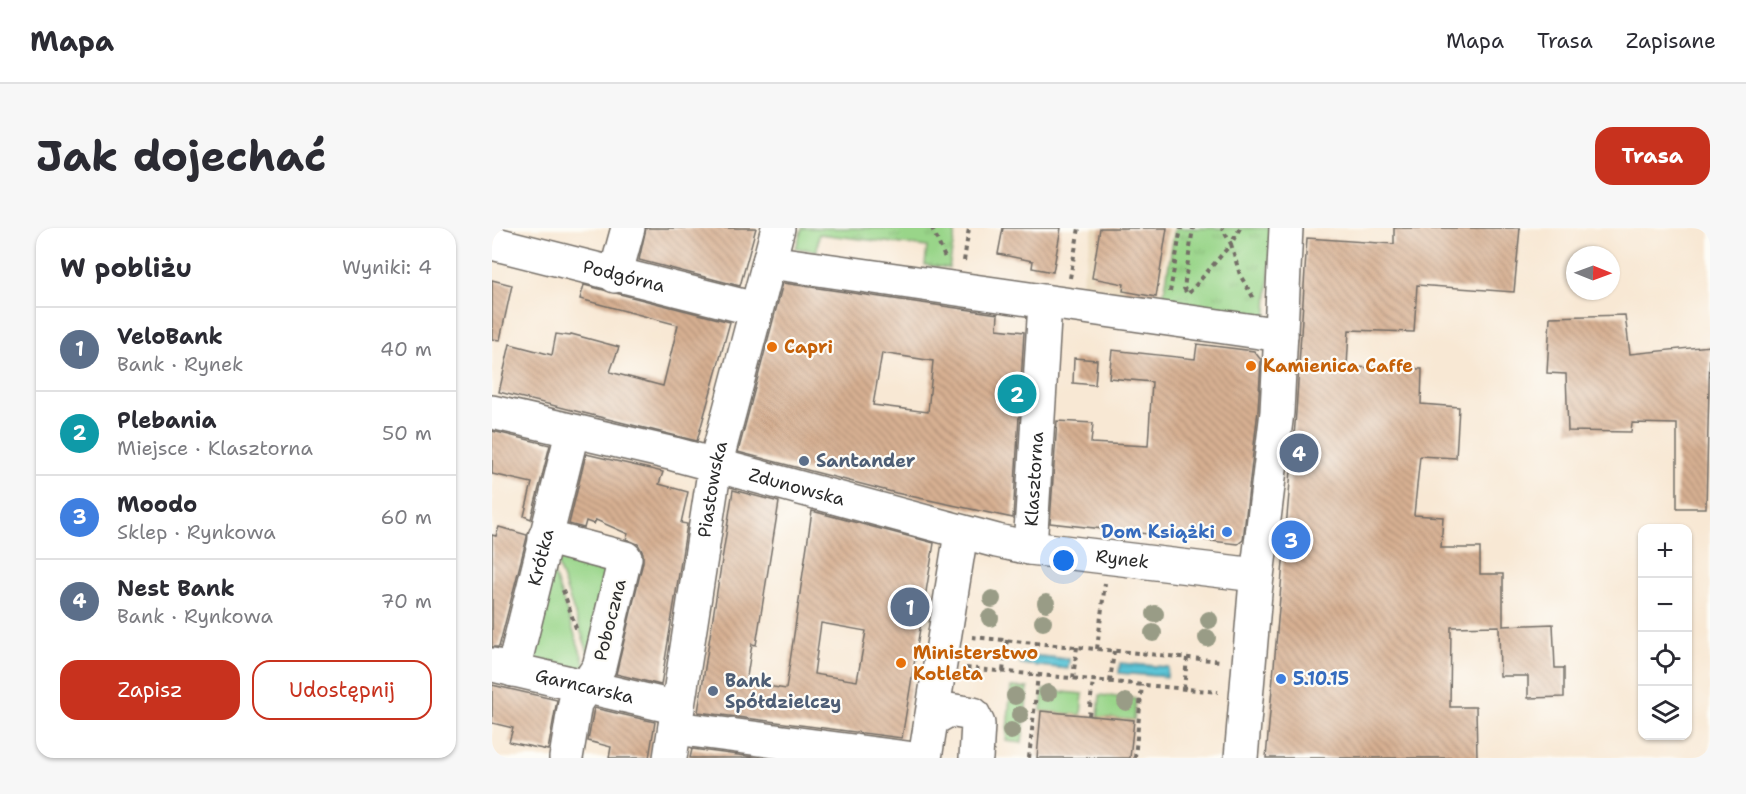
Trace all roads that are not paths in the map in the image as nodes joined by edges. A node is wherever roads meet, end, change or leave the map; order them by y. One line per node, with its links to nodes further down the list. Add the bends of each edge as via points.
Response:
1 (628, 228): 6 (street)
2 (778, 228): 5 (street, Piastowska)
3 (1286, 228): 9 (street)
4 (492, 243): 6 (street, Podgórna)
5 (769, 262): 7 (street); 8 (street, Piastowska)
6 (615, 276): 8 (street, Podgórna)
7 (1055, 304): 9 (street); 15 (street, Klasztorna)
8 (755, 309): 12 (street, Piastowska)
9 (1281, 335): 16 (street, via 1277,412)
10 (492, 411): 12 (street, Zdunowska)
11 (569, 445): 14 (street, Krótka)
12 (715, 466): 13 (street, Zdunowska); 20 (street, Piastowska)
13 (961, 532): 15 (street, Rynek); 19 (street)
14 (545, 537): 17 (street, Krótka); 18 (street, Poboczna, via 625,558 599,667)
15 (1030, 548): 16 (street, Rynek)
16 (1257, 574): 25 (street)
17 (498, 668): 18 (street, Garncarska)
18 (587, 687): 20 (street, Garncarska); 21 (street, Poboczna, via 575,703)
19 (931, 720): 23 (street); 24 (street, via 949,710 973,714 978,724)
20 (674, 731): 22 (street, Garncarska)
21 (566, 758)
22 (907, 758)
23 (925, 758)
24 (976, 758)
25 (1241, 758)

